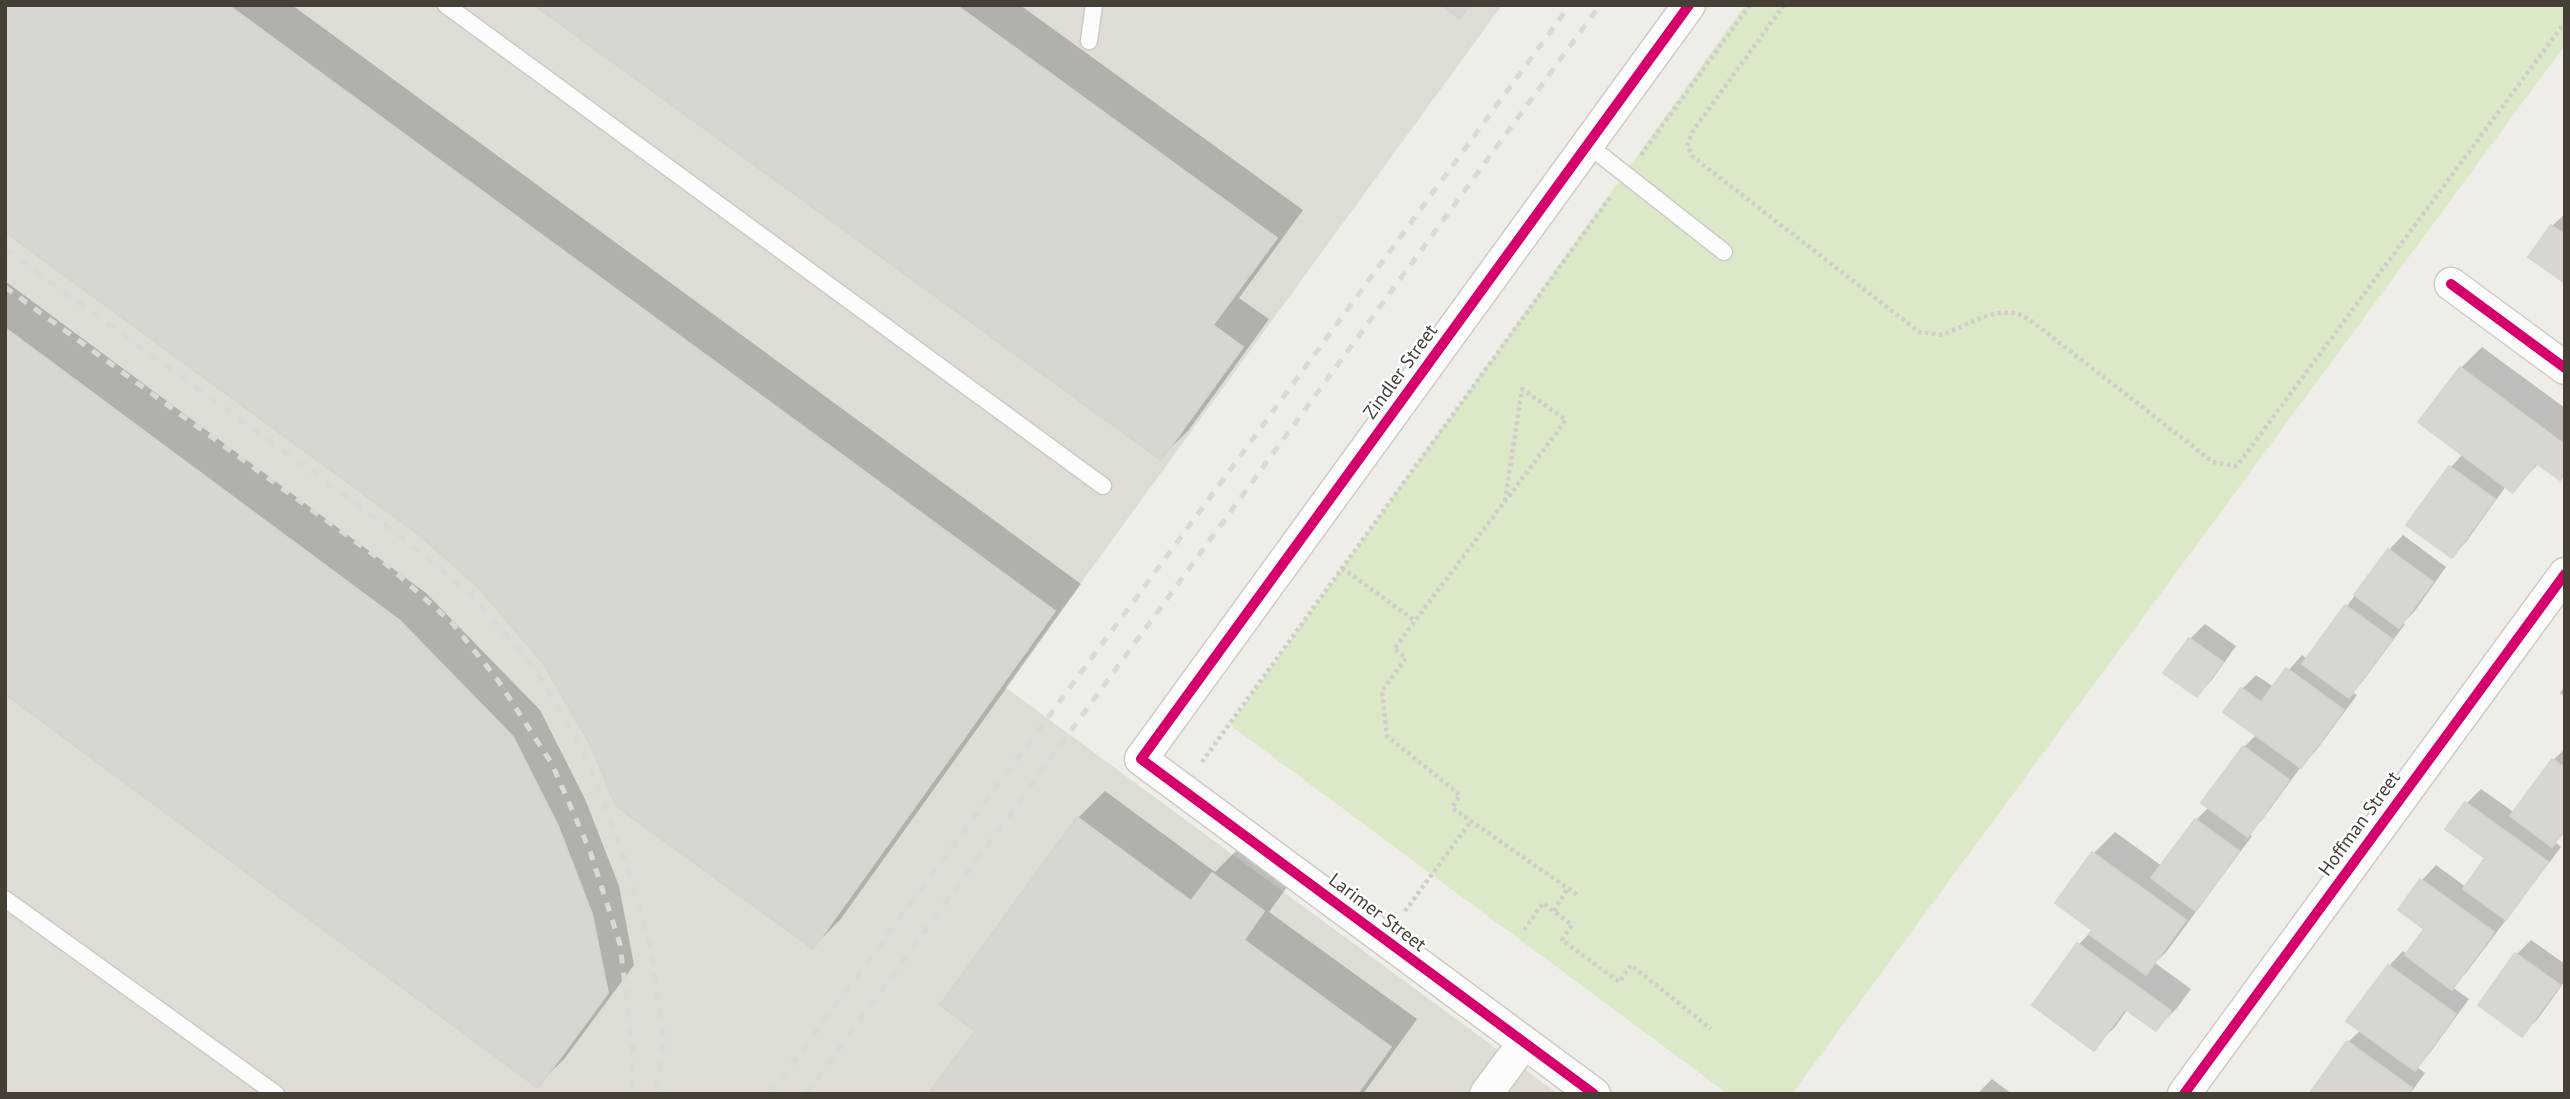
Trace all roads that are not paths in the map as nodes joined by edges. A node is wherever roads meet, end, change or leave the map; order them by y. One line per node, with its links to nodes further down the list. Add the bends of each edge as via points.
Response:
1 (446, 5): 9 (lane)
2 (1094, 5): 4 (lane)
3 (1689, 5): 5 (street, Zindler Street)
4 (1088, 41)
5 (1588, 145): 6 (lane); 11 (street, Zindler Street)
6 (1724, 252)
7 (2451, 284): 8 (street)
8 (2565, 368)
9 (1103, 486)
10 (2565, 574): 17 (street, Hoffman Street)
11 (1141, 759): 13 (street, Larimer Street)
12 (5, 899): 14 (lane)
13 (1524, 1043): 15 (street); 16 (street, Larimer Street)
14 (276, 1094)
15 (1486, 1094)
16 (1594, 1094)
17 (2184, 1094)

